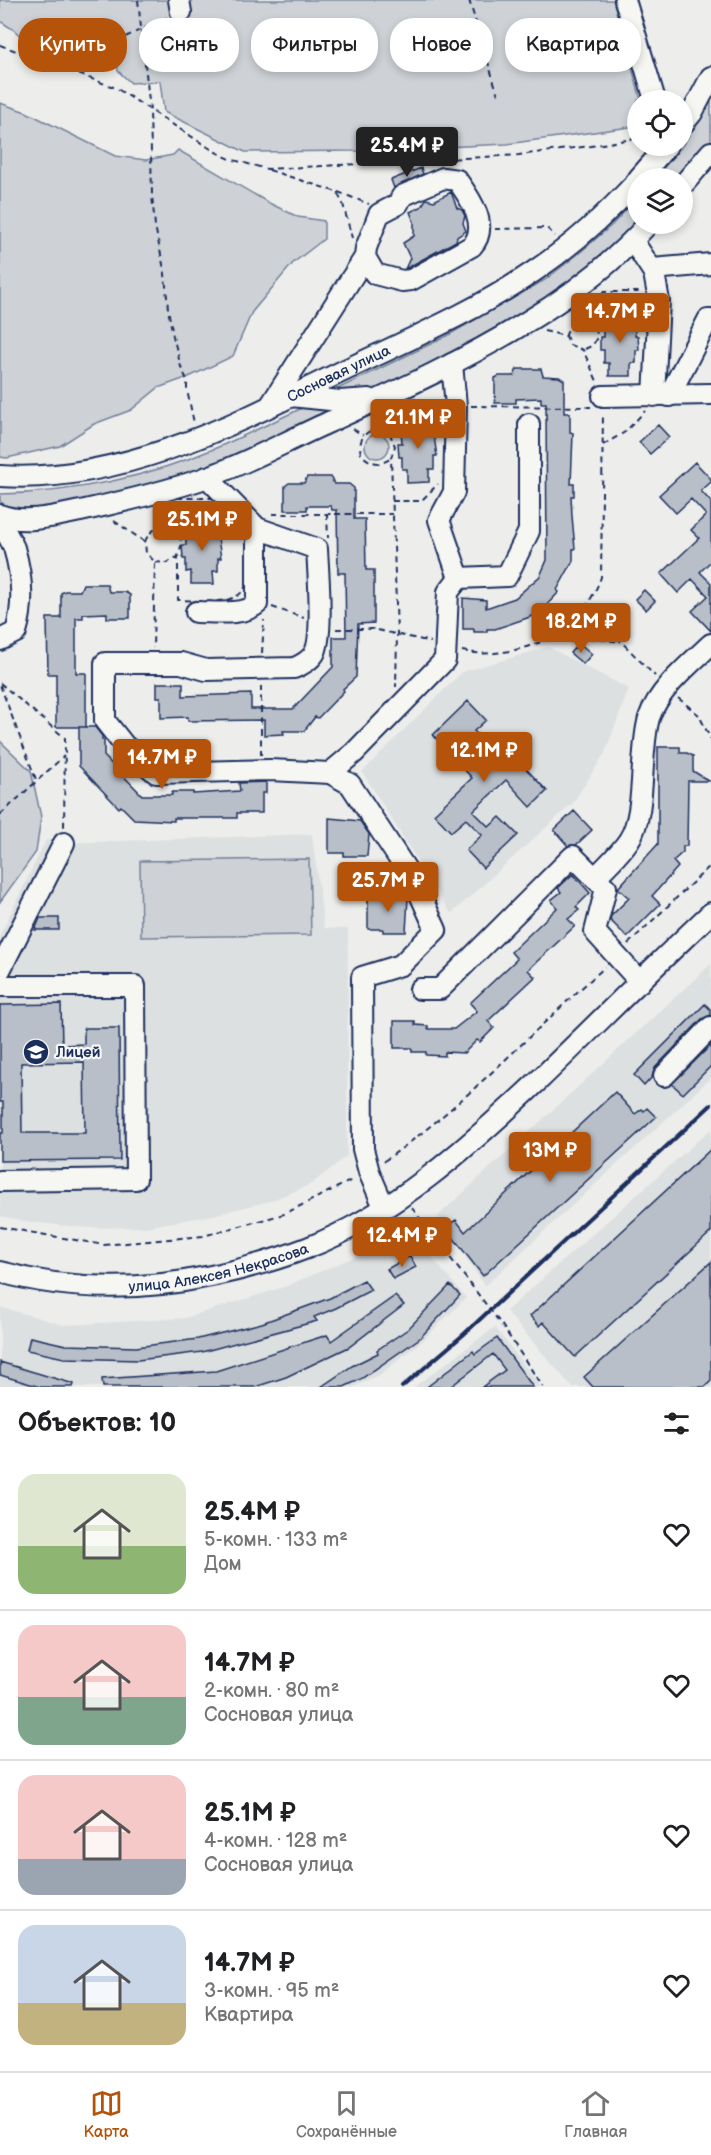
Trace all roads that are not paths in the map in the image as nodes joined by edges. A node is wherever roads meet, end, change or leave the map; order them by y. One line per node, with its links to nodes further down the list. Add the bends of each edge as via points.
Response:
1 (625, 0): 3 (street)
2 (711, 77): 4 (street)
3 (652, 90)
4 (693, 111)
5 (711, 152): 8 (street)
6 (658, 156): 7 (street, Сосновая улица)
7 (648, 168)
8 (693, 173)
9 (627, 190): 18 (street, Сосновая улица, via 577,240 535,271 432,328)
10 (639, 234): 11 (street)
11 (633, 241): 14 (street); 16 (street, via 536,316)
12 (359, 249): 12 (street, via 366,248 379,214 398,204 402,196 443,178 457,180 478,217 478,239 472,246 411,280 375,274); 22 (street)
13 (711, 264): 14 (street)
14 (652, 269): 20 (street, via 659,301)
15 (711, 320): 20 (street)
16 (452, 364): 21 (street); 28 (street, via 456,406 454,492 439,520)
17 (711, 394): 20 (street)
18 (291, 396): 21 (street); 22 (street, Сосновая улица)
19 (603, 396): 20 (street)
20 (661, 396)
21 (387, 402): 25 (street)
22 (270, 406): 24 (street, Сосновая улица, via 199,439 150,456 88,470)
23 (529, 424): 28 (street, via 529,531 507,576)
24 (0, 477)
25 (207, 477): 26 (street, via 66,514); 27 (street)
26 (0, 517): 30 (street, via 20,574 21,615 16,632)
27 (262, 521): 29 (street, via 257,604 243,611); 32 (street, via 317,549 319,624 314,654 294,668 206,670 181,663 105,663 105,721 124,745 156,773)
28 (459, 578): 32 (street, via 448,592 445,660)
29 (196, 612)
30 (0, 640)
31 (711, 644): 34 (street, via 668,689 650,716 636,825 629,840)
32 (330, 773): 36 (street, via 350,784)
33 (64, 843): 38 (street)
34 (595, 878): 39 (street, via 606,888 596,932); 41 (street, via 573,856 440,989)
35 (375, 883): 36 (street)
36 (415, 883): 45 (street, via 436,930 401,965 362,977 363,1149)
37 (711, 913): 39 (street, улица Алексея Некрасова)
38 (0, 970)
39 (640, 982): 45 (street, улица Алексея Некрасова, via 488,1127 443,1166)
40 (0, 986): 44 (street, via 135,986 136,1167 136,1179)
41 (420, 989)
42 (711, 1027): 43 (street)
43 (664, 1076)
44 (0, 1181)
45 (384, 1207): 46 (street, улица Алексея Некрасова, via 309,1248 268,1262 177,1283 103,1287)
46 (0, 1272)

